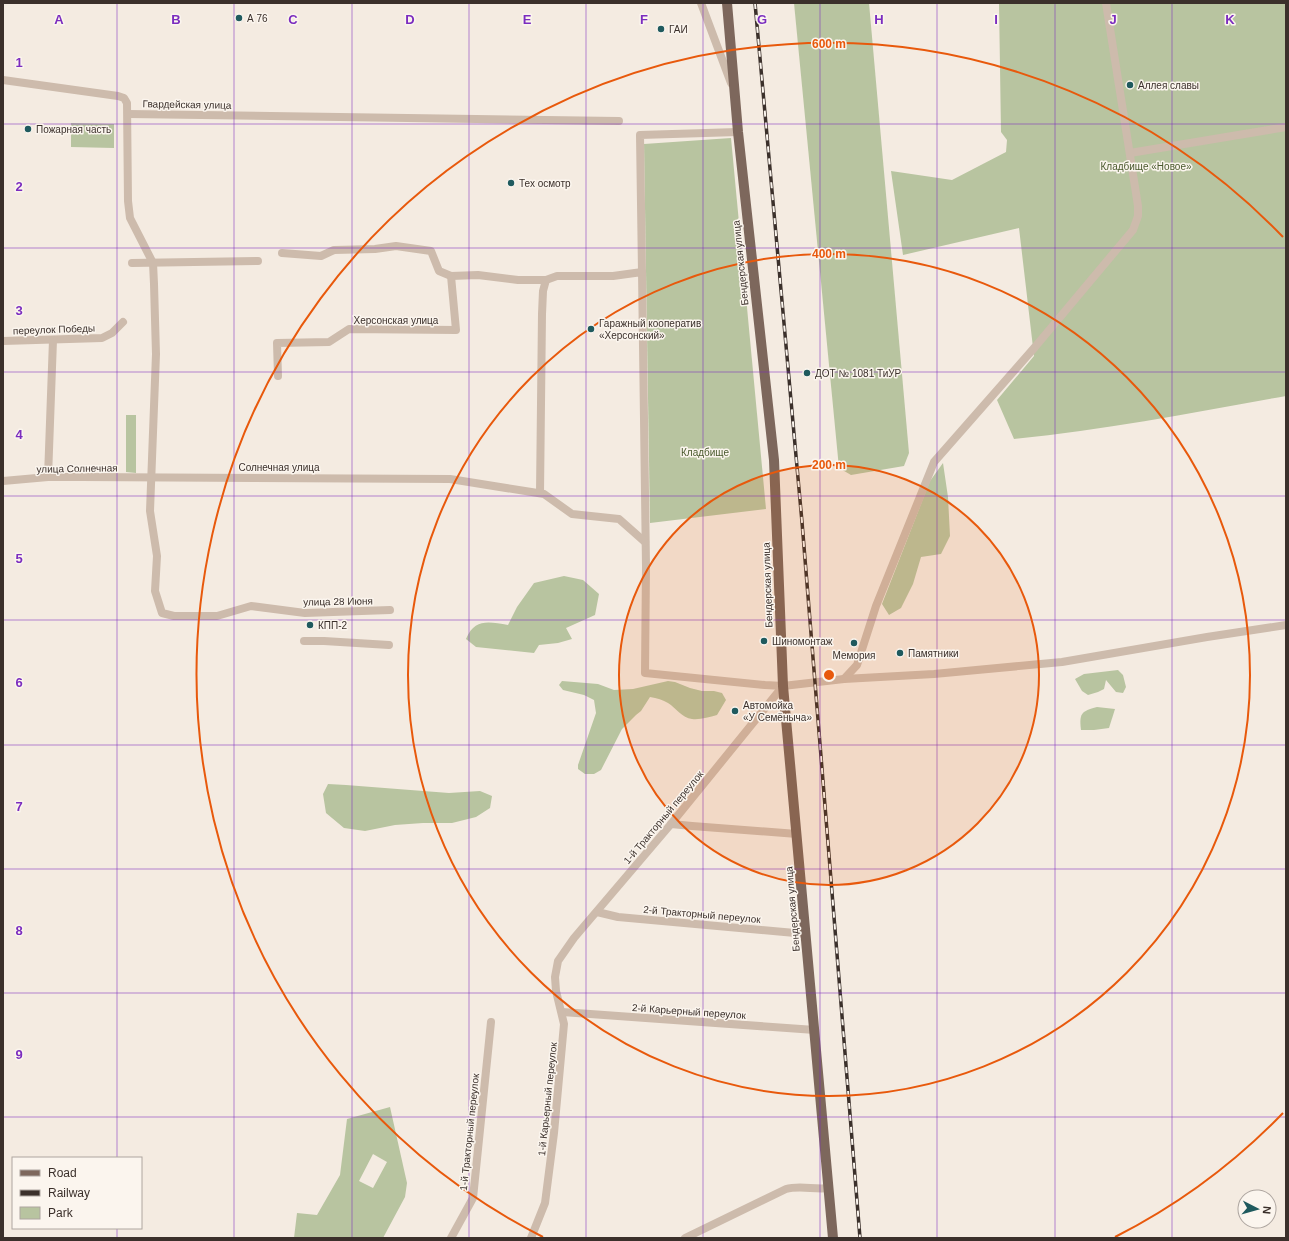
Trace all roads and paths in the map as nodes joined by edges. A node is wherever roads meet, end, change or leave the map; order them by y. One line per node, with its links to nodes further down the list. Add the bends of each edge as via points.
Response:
1 (701, 3): 5 (street)
2 (727, 3): 5 (main road, Бендерская улица)
3 (1106, 3): 10 (street)
4 (3, 80): 6 (street, Гвардейская улица, via 118,96 124,98 127,103)
5 (736, 94): 9 (main road, Бендерская улица)
6 (128, 114): 7 (street, Гвардейская улица); 14 (street, via 130,218)
7 (619, 121)
8 (1286, 127): 10 (street)
9 (738, 132): 15 (street, via 640,135); 32 (main road, Бендерская улица, via 774,460)
10 (1130, 153): 31 (street, via 1138,206 1138,216 1133,230 934,462 876,606 856,665)
11 (282, 253): 16 (street, via 321,256 334,250 374,250 396,246 431,251 439,271)
12 (258, 261): 14 (street)
13 (132, 263): 14 (street)
14 (153, 263): 23 (street, via 156,354)
15 (642, 272): 17 (street, via 613,276 557,276); 26 (street)
16 (451, 276): 17 (street, via 478,275 518,280); 21 (street, Херсонская улица, via 456,330 349,329 329,342 276,343)
17 (546, 280): 25 (street, via 542,314)
18 (124, 322): 19 (street, переулок Победы, via 102,338)
19 (53, 340): 20 (street, переулок Победы); 22 (street)
20 (3, 341)
21 (278, 376)
22 (48, 477): 23 (street, улица Солнечная); 24 (street, улица Солнечная)
23 (151, 477): 25 (street, Солнечная улица, via 450,479); 27 (street, улица 28 Июня, via 150,510 157,556 155,591 162,613 174,616 217,616 251,606 305,613)
24 (3, 481)
25 (540, 493): 26 (street, via 572,514 619,519)
26 (645, 542): 32 (street, via 645,673)
27 (390, 610)
28 (1286, 625): 31 (street, via 1207,636 1062,662 934,674)
29 (304, 641): 30 (street)
30 (389, 645)
31 (844, 679): 32 (street)
32 (783, 686): 33 (street, 1-й Тракторный переулок); 34 (main road, Бендерская улица)
33 (672, 824): 34 (street); 35 (street, 1-й Тракторный переулок)
34 (797, 834): 36 (main road, Бендерская улица)
35 (596, 912): 36 (street, 2-й Тракторный переулок, via 618,917); 37 (street, 1-й Тракторный переулок)
36 (806, 934): 40 (main road, Бендерская улица)
37 (558, 961): 38 (street, 1-й Карьерный переулок, via 556,991)
38 (562, 1012): 40 (street, 2-й Карьерный переулок); 43 (street, 1-й Карьерный переулок, via 564,1024 545,1204)
39 (491, 1022): 42 (street, 1-й Тракторный переулок, via 472,1198)
40 (815, 1030): 41 (main road, Бендерская улица)
41 (829, 1188): 44 (street, via 786,1189); 45 (main road, Бендерская улица)
42 (451, 1238)
43 (531, 1238)
44 (685, 1238)
45 (833, 1238)

